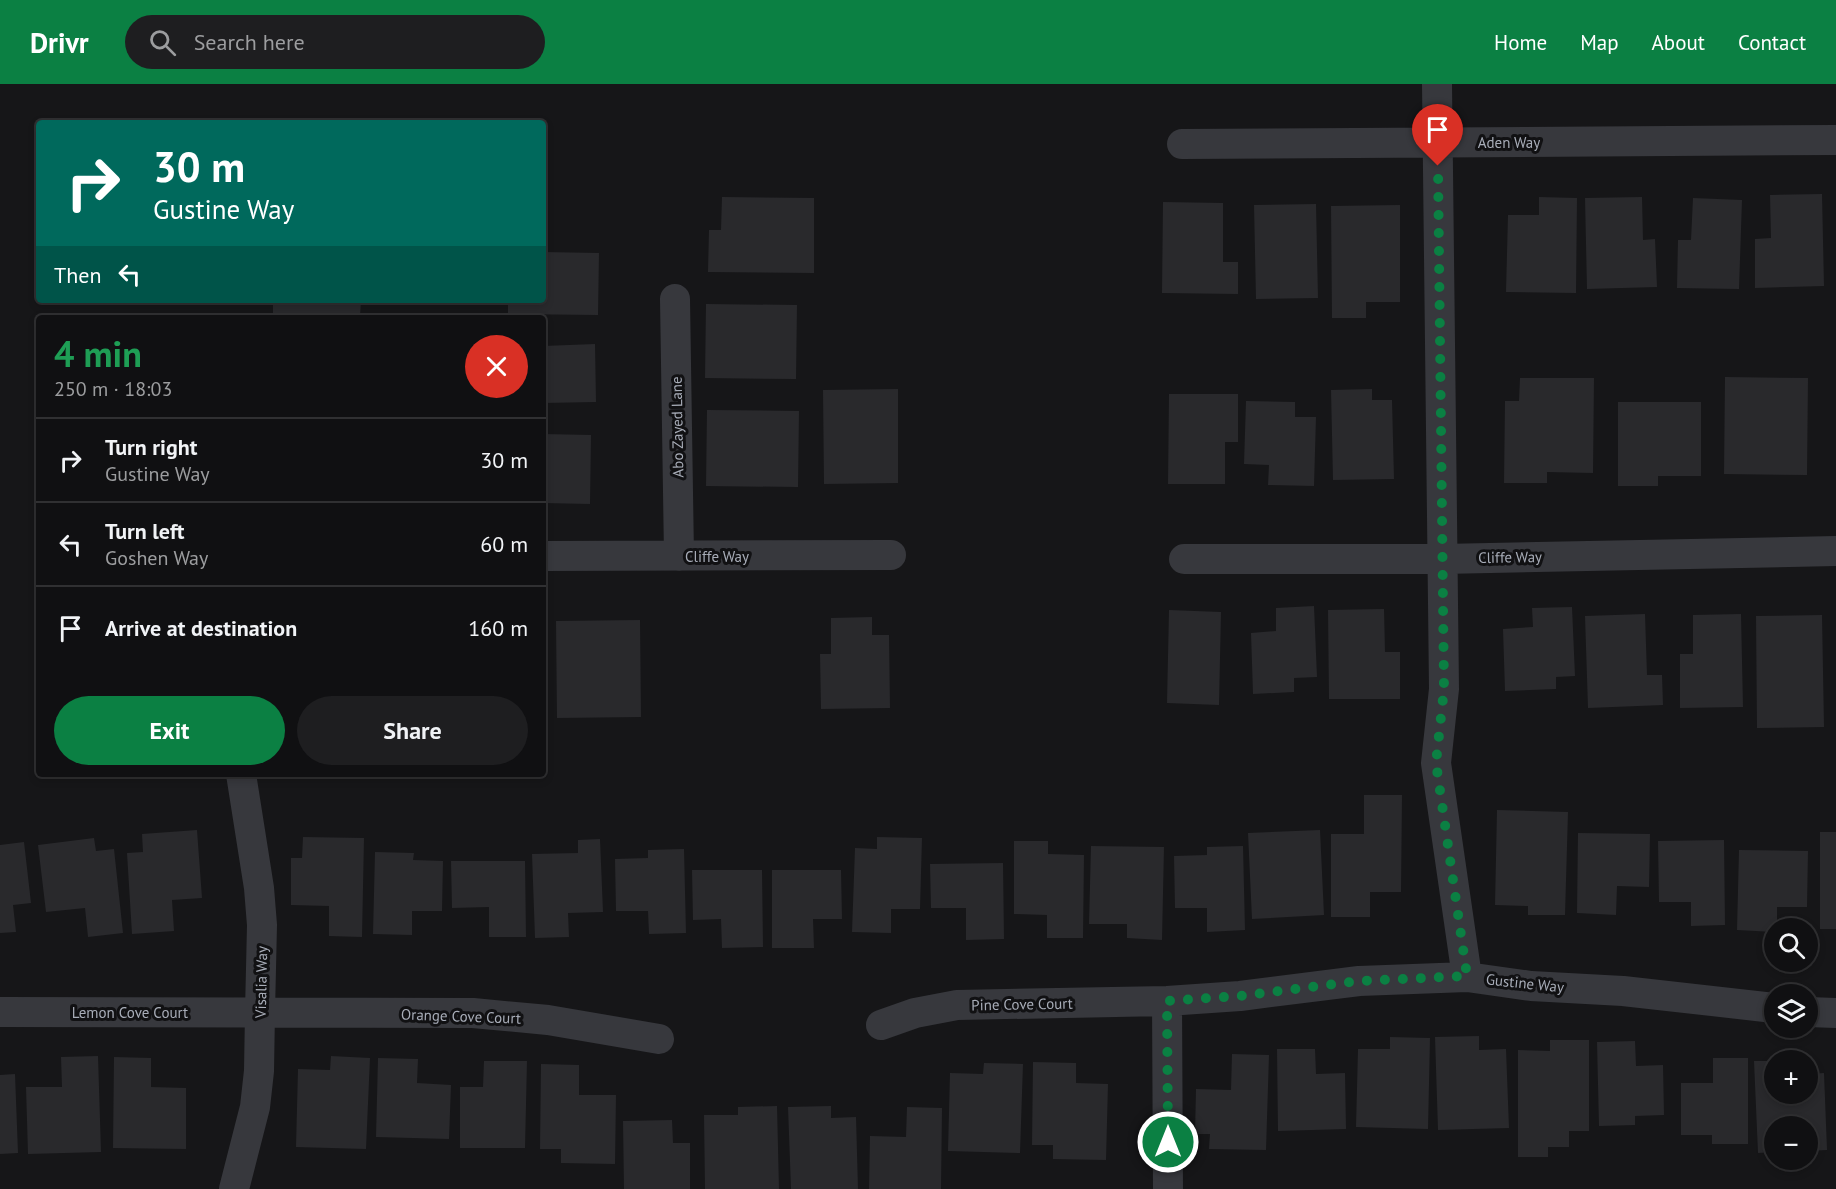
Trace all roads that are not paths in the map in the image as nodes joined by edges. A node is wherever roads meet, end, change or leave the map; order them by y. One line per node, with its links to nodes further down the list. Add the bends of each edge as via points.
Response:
1 (1437, 84): 3 (street)
2 (1836, 140): 3 (street, Aden Way)
3 (1438, 142): 4 (street, Aden Way); 11 (street)
4 (1182, 144)
5 (675, 299): 9 (street, Abo Zayed Lane)
6 (1836, 551): 11 (street, Cliffe Way)
7 (891, 555): 9 (street, Cliffe Way)
8 (546, 556): 9 (street, Cliffe Way)
9 (679, 556)
10 (1184, 559): 11 (street, Cliffe Way)
11 (1442, 559): 13 (street, via 1444,689 1436,763)
12 (241, 777): 17 (street, Visalia Way, via 262,925)
13 (1467, 976): 14 (street, Gustine Way, via 1359,981); 15 (street, Gustine Way, via 1531,986 1623,991)
14 (1167, 1001): 20 (street, Pine Cove Court, via 957,1005); 23 (street)
15 (1764, 1007)
16 (0, 1012): 17 (street, Lemon Cove Court)
17 (260, 1012): 21 (street, Orange Cove Court, via 473,1014 548,1020); 22 (street, Visalia Way, via 255,1107)
18 (1818, 1012): 19 (street)
19 (1836, 1013)
20 (881, 1025)
21 (659, 1039)
22 (234, 1189)
23 (1168, 1189)

